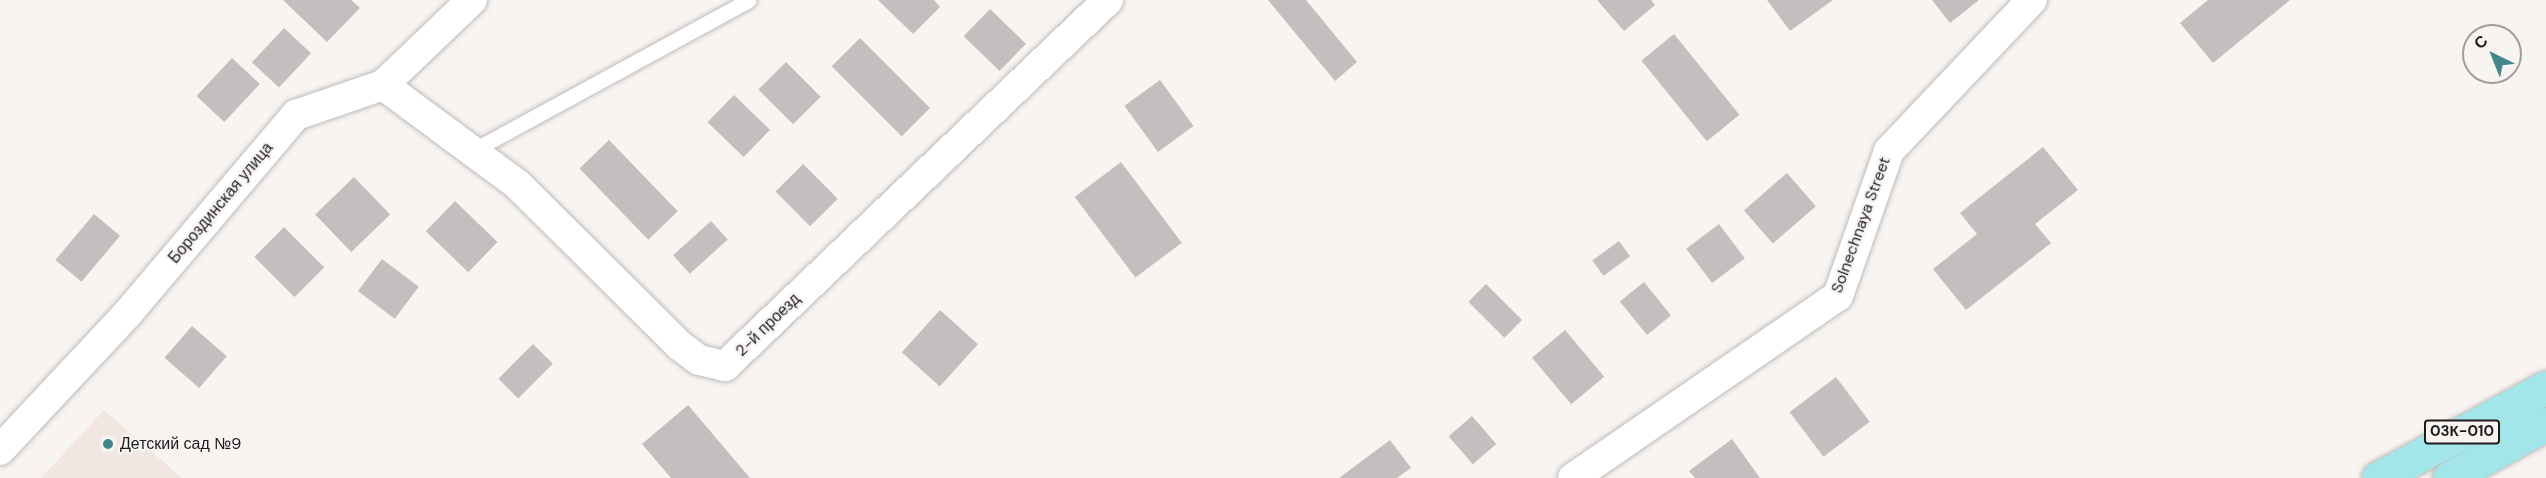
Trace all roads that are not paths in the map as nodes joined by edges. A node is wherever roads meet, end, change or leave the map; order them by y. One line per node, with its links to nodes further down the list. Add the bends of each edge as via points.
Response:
1 (472, 0): 5 (street, Бороздинская улица)
2 (749, 0): 6 (lane)
3 (1108, 0): 6 (street, 2-й проезд, via 725,366 699,360 680,345 518,185)
4 (2032, 0): 10 (street, Solnechnaya Street, via 1889,151 1838,296)
5 (384, 85): 6 (street, 2-й проезд); 9 (street, Бороздинская улица, via 296,114 128,313)
6 (472, 151)
7 (2546, 387): 11 (main road, 03К-010)
8 (2546, 424): 12 (main road)
9 (0, 450)
10 (1573, 478)
11 (2378, 478)
12 (2449, 478)

